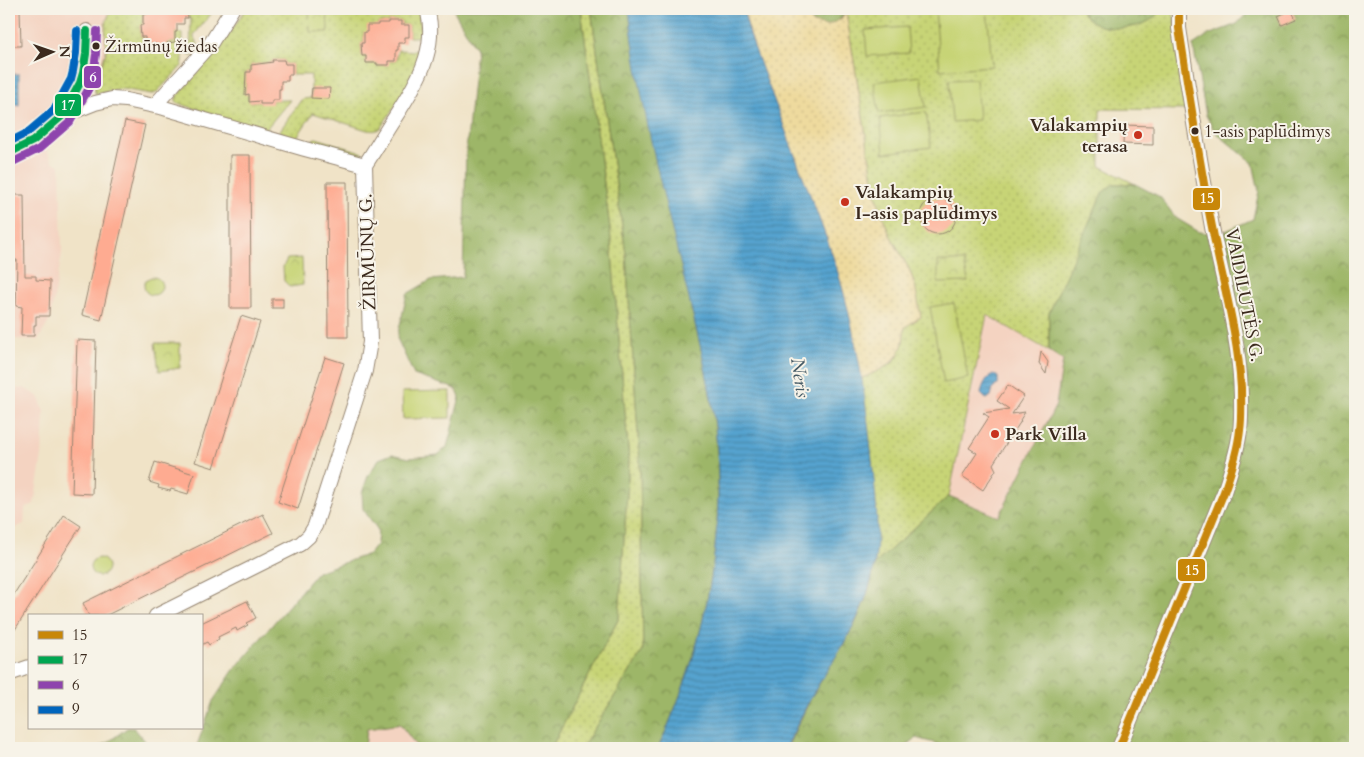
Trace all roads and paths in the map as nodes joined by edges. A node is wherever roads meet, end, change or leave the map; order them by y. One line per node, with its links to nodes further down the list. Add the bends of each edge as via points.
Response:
1 (232, 9): 5 (street, via 211,43)
2 (427, 9): 8 (street, via 430,40 416,85)
3 (1178, 9): 14 (street, VAIDILUTĖS G., via 1202,176 1236,334 1240,434 1224,492)
4 (88, 31): 6 (street, via 83,73)
5 (155, 105): 6 (street, via 112,99); 8 (street)
6 (62, 116): 7 (main road, via 33,141)
7 (9, 153)
8 (365, 165): 9 (street, ŽIRMŪNŲ G., via 369,356 315,526 300,544)
9 (160, 614)
10 (28, 667): 11 (street)
11 (9, 674)
12 (318, 748): 13 (lane)
13 (336, 748)
14 (1119, 748)

